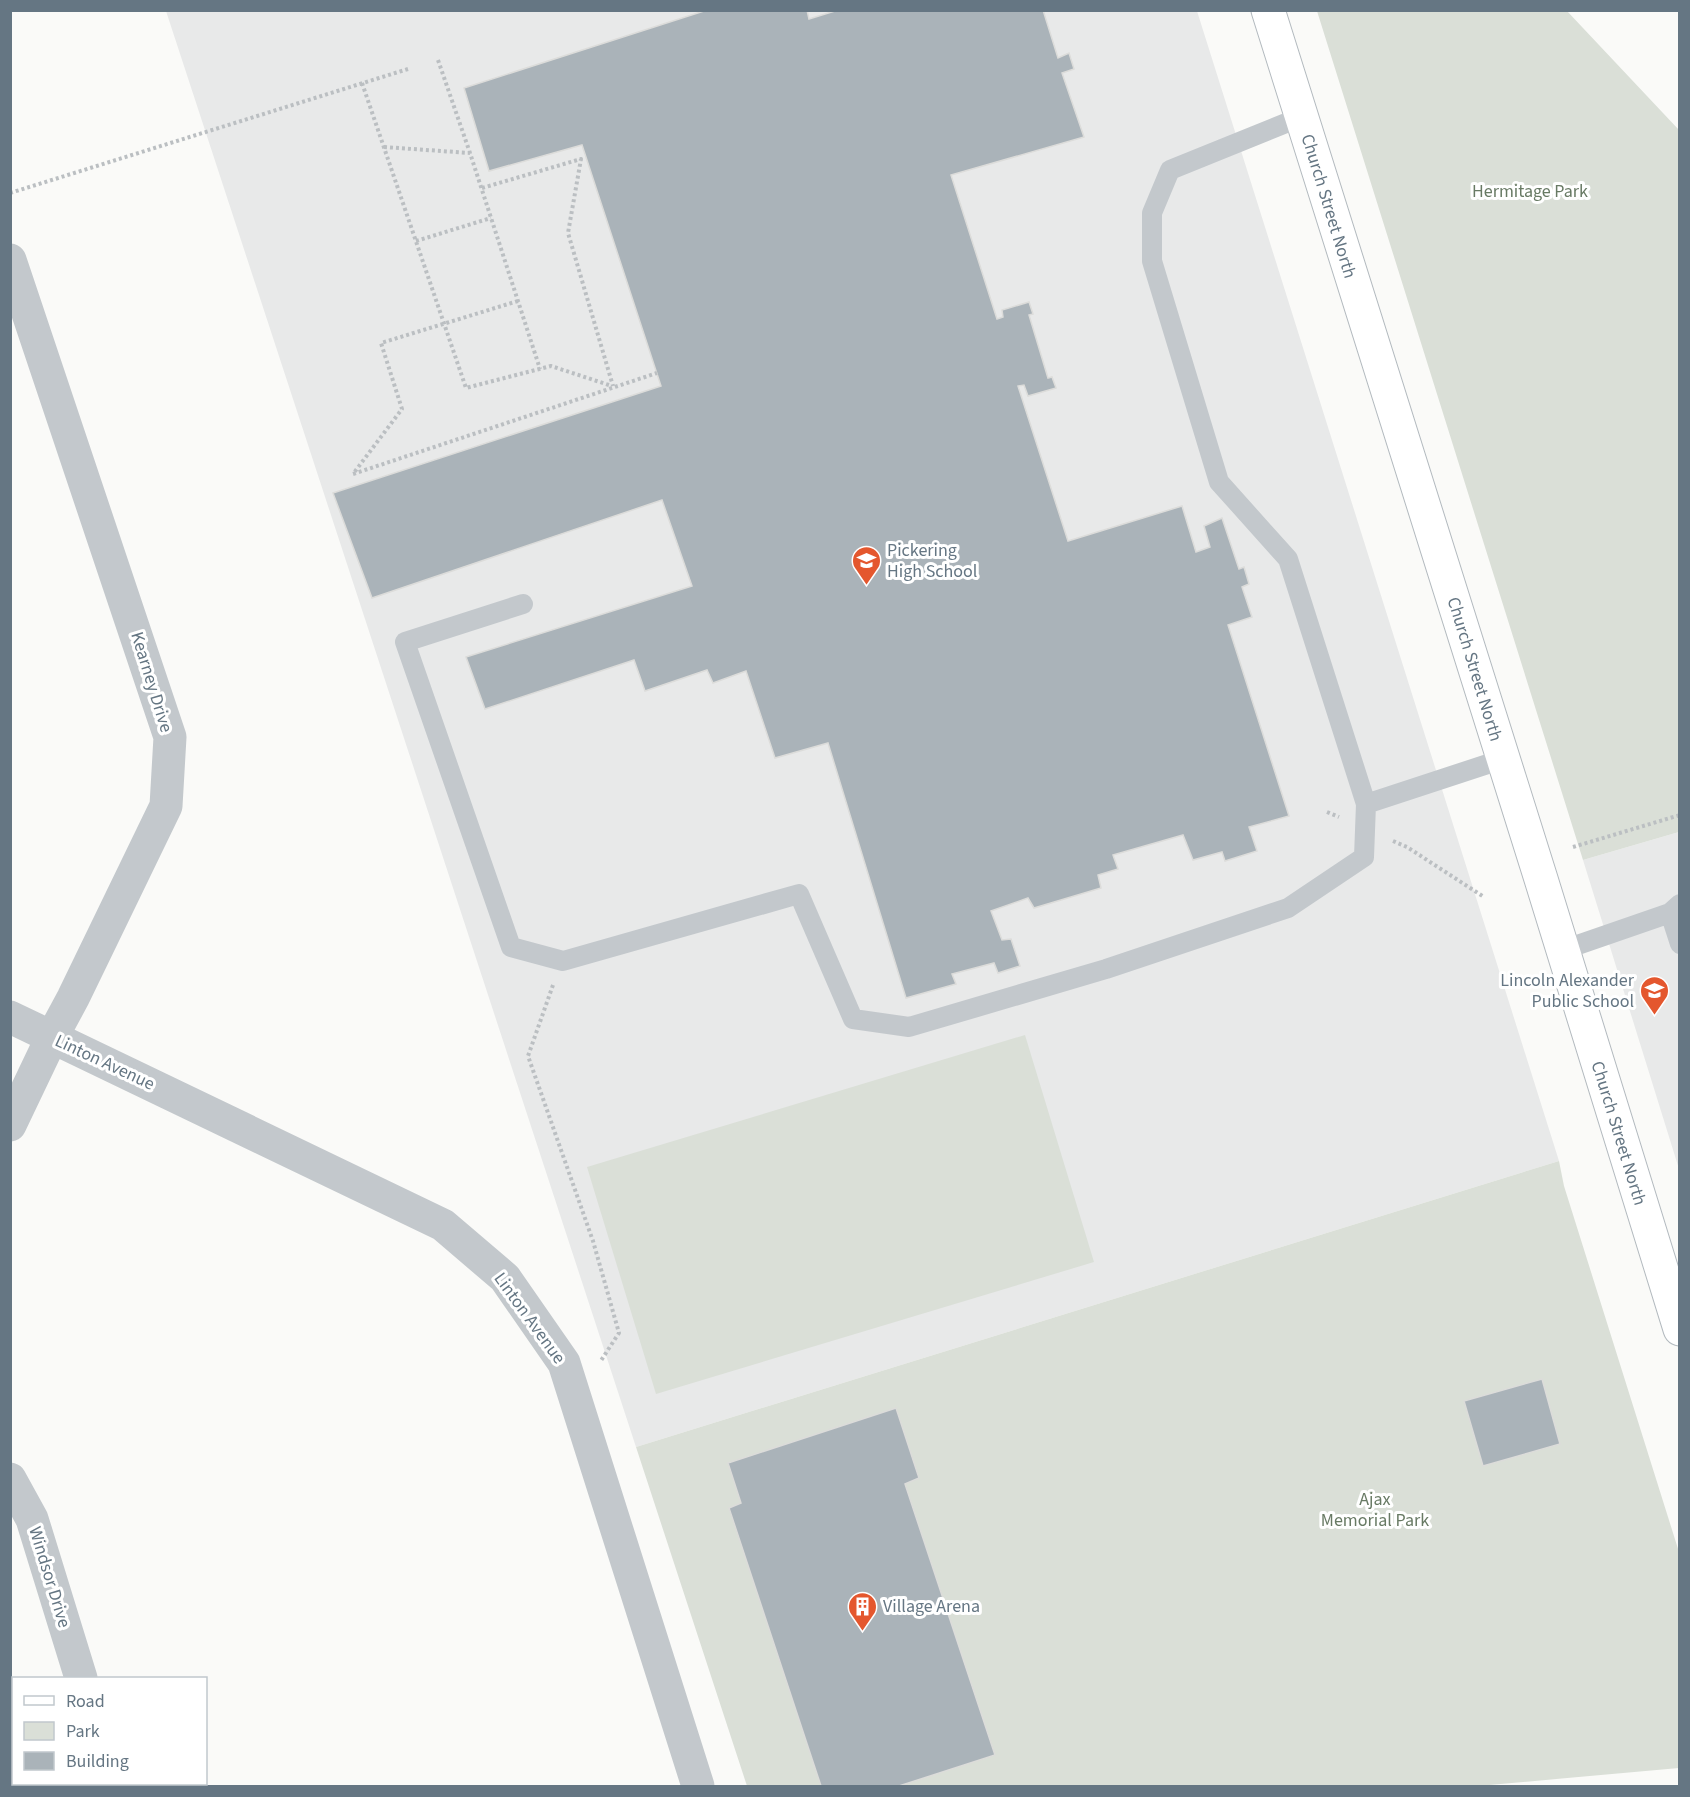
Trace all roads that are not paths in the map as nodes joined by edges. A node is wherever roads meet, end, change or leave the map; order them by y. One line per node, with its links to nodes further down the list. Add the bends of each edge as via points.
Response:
1 (1268, 10): 2 (street, Church Street North)
2 (1301, 117): 5 (street, Church Street North); 6 (lane, via 1170,170 1152,213 1152,261 1219,482 1288,559)
3 (10, 260): 11 (street, Kearney Drive, via 170,737 166,806)
4 (523, 604): 6 (lane, via 405,642 511,947 562,961 799,894 853,1019 909,1027 1106,969 1288,908 1364,857)
5 (1503, 759): 6 (lane); 9 (street, Church Street North)
6 (1366, 804)
7 (1675, 909): 8 (lane); 9 (lane)
8 (1680, 944)
9 (1563, 950): 13 (street, Church Street North)
10 (10, 1017): 11 (street, Linton Avenue)
11 (52, 1037): 12 (street, Kearney Drive); 16 (street, Linton Avenue, via 443,1225 505,1278 564,1363)
12 (10, 1125)
13 (1680, 1329)
14 (10, 1479): 15 (street, Windsor Drive, via 32,1519)
15 (81, 1677)
16 (699, 1786)

